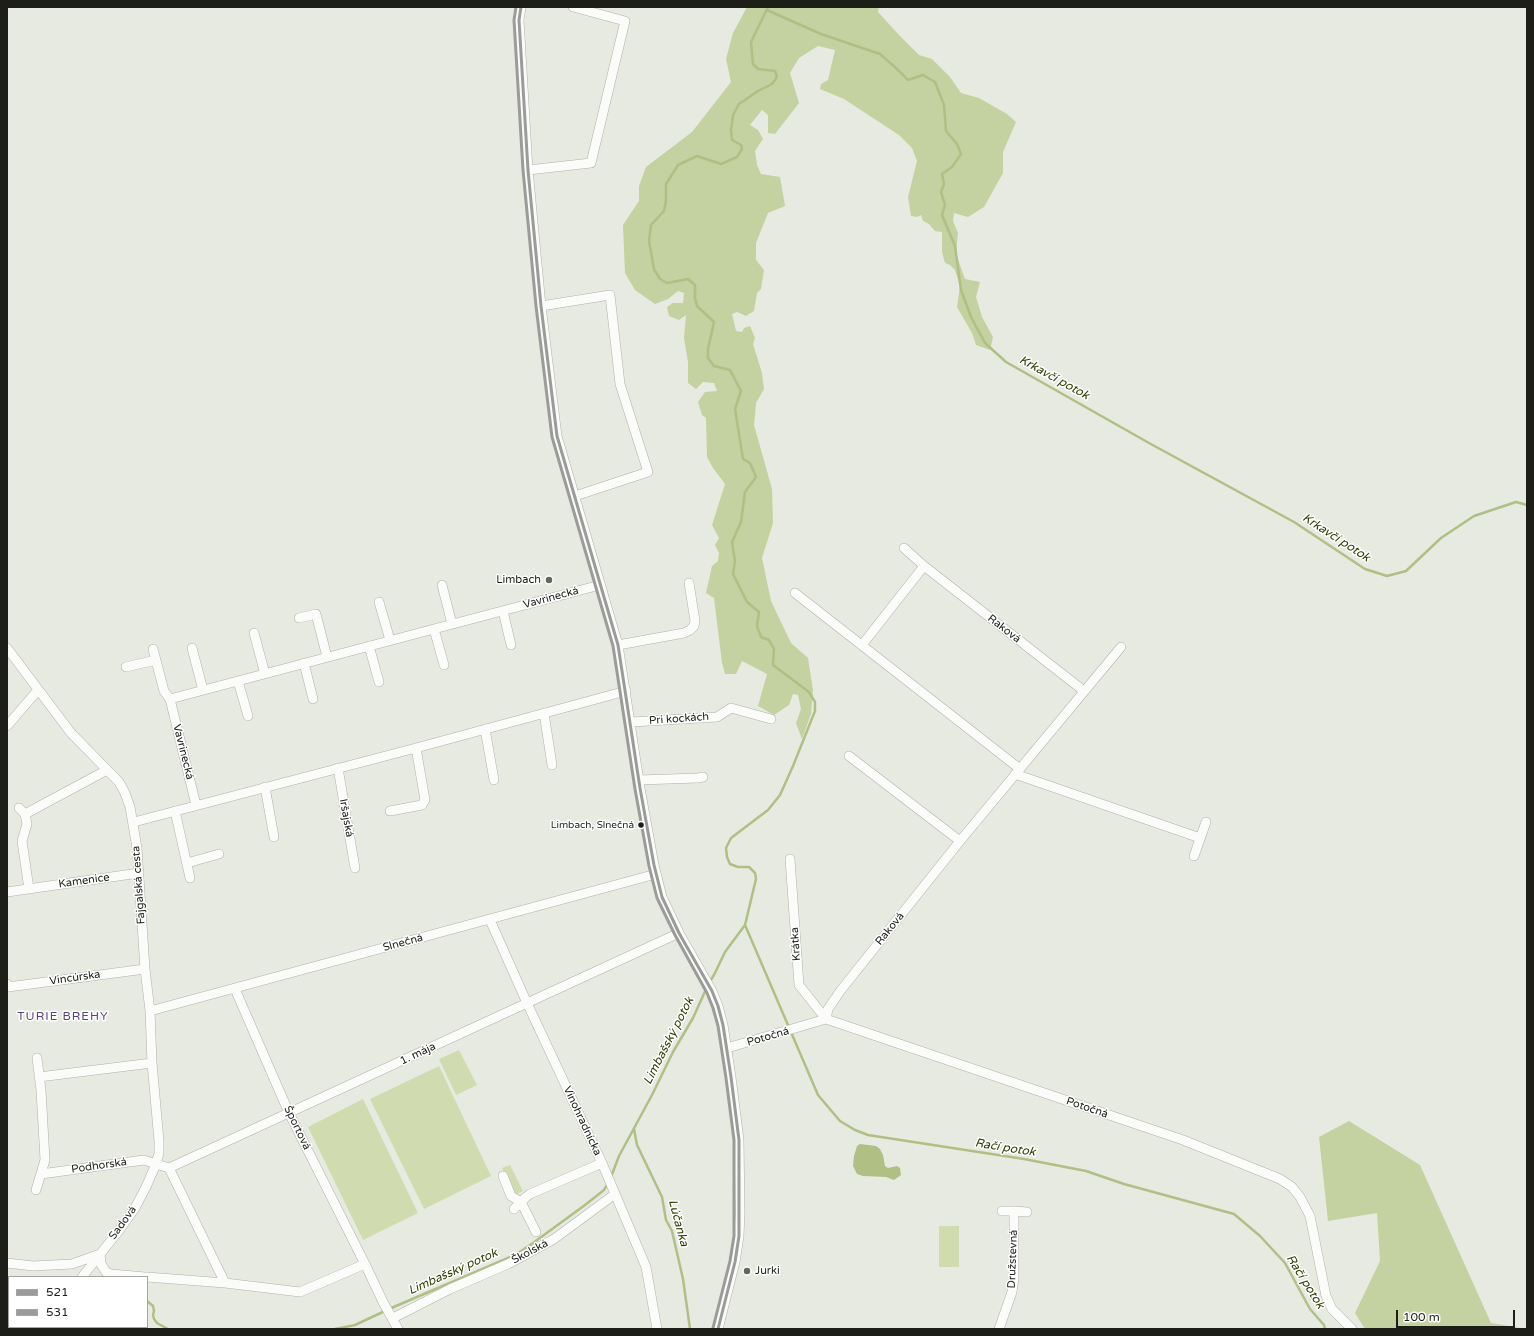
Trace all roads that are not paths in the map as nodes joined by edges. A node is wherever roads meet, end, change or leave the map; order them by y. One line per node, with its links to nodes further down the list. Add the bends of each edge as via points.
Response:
1 (521, 7): 3 (street, via 519,20)
2 (573, 7): 3 (street, via 625,21 591,163)
3 (528, 170): 4 (street)
4 (541, 306): 5 (street, via 557,436); 5 (street, via 610,295 620,384 648,472)
5 (574, 496): 10 (street)
6 (904, 548): 7 (street, Raková)
7 (924, 566): 21 (street); 38 (street, Raková)
8 (689, 583): 20 (street, via 695,621 690,630)
9 (442, 585): 15 (street)
10 (600, 585): 13 (street, Vavrinecká); 20 (street)
11 (795, 592): 21 (street)
12 (380, 602): 18 (street)
13 (502, 610): 15 (street, Vavrinecká); 19 (street)
14 (299, 618): 27 (street, via 316,614)
15 (452, 624): 16 (street, Vavrinecká)
16 (434, 629): 18 (street, Vavrinecká); 30 (street)
17 (254, 633): 32 (street)
18 (390, 640): 22 (street, Vavrinecká)
19 (511, 645)
20 (618, 645): 37 (street)
21 (862, 645): 52 (street)
22 (369, 646): 27 (street, Vavrinecká); 34 (street)
23 (1121, 647): 38 (street, Raková)
24 (7, 648): 35 (street, Fajgalská cesta)
25 (192, 648): 36 (street)
26 (153, 649): 28 (street, Vavrinecká)
27 (327, 657): 29 (street, Vavrinecká)
28 (156, 660): 31 (street); 39 (street, Vavrinecká, via 164,691)
29 (304, 663): 32 (street, Vavrinecká); 40 (street)
30 (444, 665)
31 (126, 667)
32 (265, 674): 33 (street, Vavrinecká)
33 (238, 681): 36 (street, Vavrinecká); 42 (street)
34 (378, 682)
35 (38, 690): 45 (street); 51 (street, Fajgalská cesta, via 70,733)
36 (203, 690): 39 (street, Vavrinecká)
37 (626, 691): 41 (street); 44 (street)
38 (1084, 691): 52 (street, Raková)
39 (170, 699): 57 (street, Vavrinecká)
40 (313, 699)
41 (544, 713): 46 (street); 49 (street)
42 (248, 716)
43 (771, 719): 44 (street, Pri kockách, via 731,708 717,717)
44 (631, 722): 55 (street)
45 (7, 726)
46 (485, 729): 47 (street); 54 (street)
47 (416, 748): 50 (street); 59 (street, via 425,800 422,805)
48 (849, 756): 64 (street)
49 (552, 765)
50 (338, 768): 56 (street); 69 (street, Iršajská)
51 (107, 770): 60 (street, Fajgalská cesta, via 119,782 125,793); 73 (street, via 22,811 27,824 22,841)
52 (1018, 771): 63 (street); 64 (street, Raková)
53 (703, 777): 55 (street)
54 (494, 780)
55 (640, 784): 71 (street)
56 (265, 787): 57 (street); 62 (street)
57 (196, 805): 58 (street)
58 (175, 811): 60 (street); 68 (street)
59 (390, 812)
60 (134, 822): 70 (street, Fajgalská cesta)
61 (1206, 822): 63 (street)
62 (274, 837)
63 (1200, 838): 66 (street)
64 (960, 841): 82 (street, Raková, via 841,990 828,1009)
65 (219, 854): 68 (street)
66 (1194, 856)
67 (790, 859): 82 (street, Krátka, via 799,985)
68 (187, 863): 72 (street)
69 (355, 868)
70 (139, 873): 73 (street, Kamenice); 77 (street, Fajgalská cesta)
71 (656, 874): 75 (street, Slnečná); 76 (street, via 662,897)
72 (190, 878)
73 (29, 889): 74 (street, Kamenice)
74 (7, 892)
75 (490, 920): 79 (street, Slnečná); 80 (street, Vinohradnícka)
76 (679, 933): 80 (street, 1. mája); 83 (street, via 712,991)
77 (145, 969): 78 (street, Vincúrska, via 8,987); 81 (street, Fajgalská cesta)
78 (7, 984)
79 (235, 989): 81 (street, Slnečná); 87 (street, Športová)
80 (527, 1004): 87 (street, 1. mája); 88 (street, Vinohradnícka)
81 (150, 1011): 85 (street, Fajgalská cesta)
82 (826, 1019): 83 (street, Potočná); 113 (street, Potočná, via 1183,1140 1280,1179 1292,1187 1310,1216 1326,1296 1332,1309)
83 (727, 1048): 111 (street, via 739,1140 740,1213 735,1262)
84 (37, 1058): 86 (street)
85 (152, 1062): 86 (street); 89 (street, Fajgalská cesta, via 159,1141)
86 (39, 1077): 91 (street, via 45,1160)
87 (289, 1113): 90 (street, 1. mája); 103 (street, Športová)
88 (602, 1163): 94 (street, Vinohradnícka); 95 (street, via 530,1194)
89 (156, 1164): 90 (street); 91 (street, Podhorská, via 144,1160); 101 (street, Sadová, via 135,1208)
90 (169, 1168): 107 (street)
91 (42, 1170): 93 (street)
92 (503, 1176): 95 (street, Školská, via 511,1196)
93 (36, 1190)
94 (613, 1190): 108 (street, Školská, via 554,1239 508,1264); 110 (street, Vinohradnícka, via 646,1267)
95 (521, 1202): 96 (street); 100 (street, Školská)
96 (514, 1209)
97 (1002, 1211): 98 (street)
98 (1014, 1211): 99 (street); 112 (street, Družstevná, via 1014,1278 1012,1292)
99 (1028, 1212)
100 (536, 1232)
101 (100, 1254): 102 (street, via 72,1264 33,1266); 104 (street, Sadová); 105 (street, via 101,1264 106,1272)
102 (7, 1263)
103 (365, 1264): 107 (street, via 300,1292); 108 (street, Športová)
104 (83, 1276)
105 (134, 1276)
106 (148, 1277): 107 (street)
107 (225, 1283)
108 (392, 1317): 109 (street, Športová)
109 (398, 1329)
110 (657, 1329)
111 (718, 1329)
112 (999, 1329)
113 (1352, 1329)

